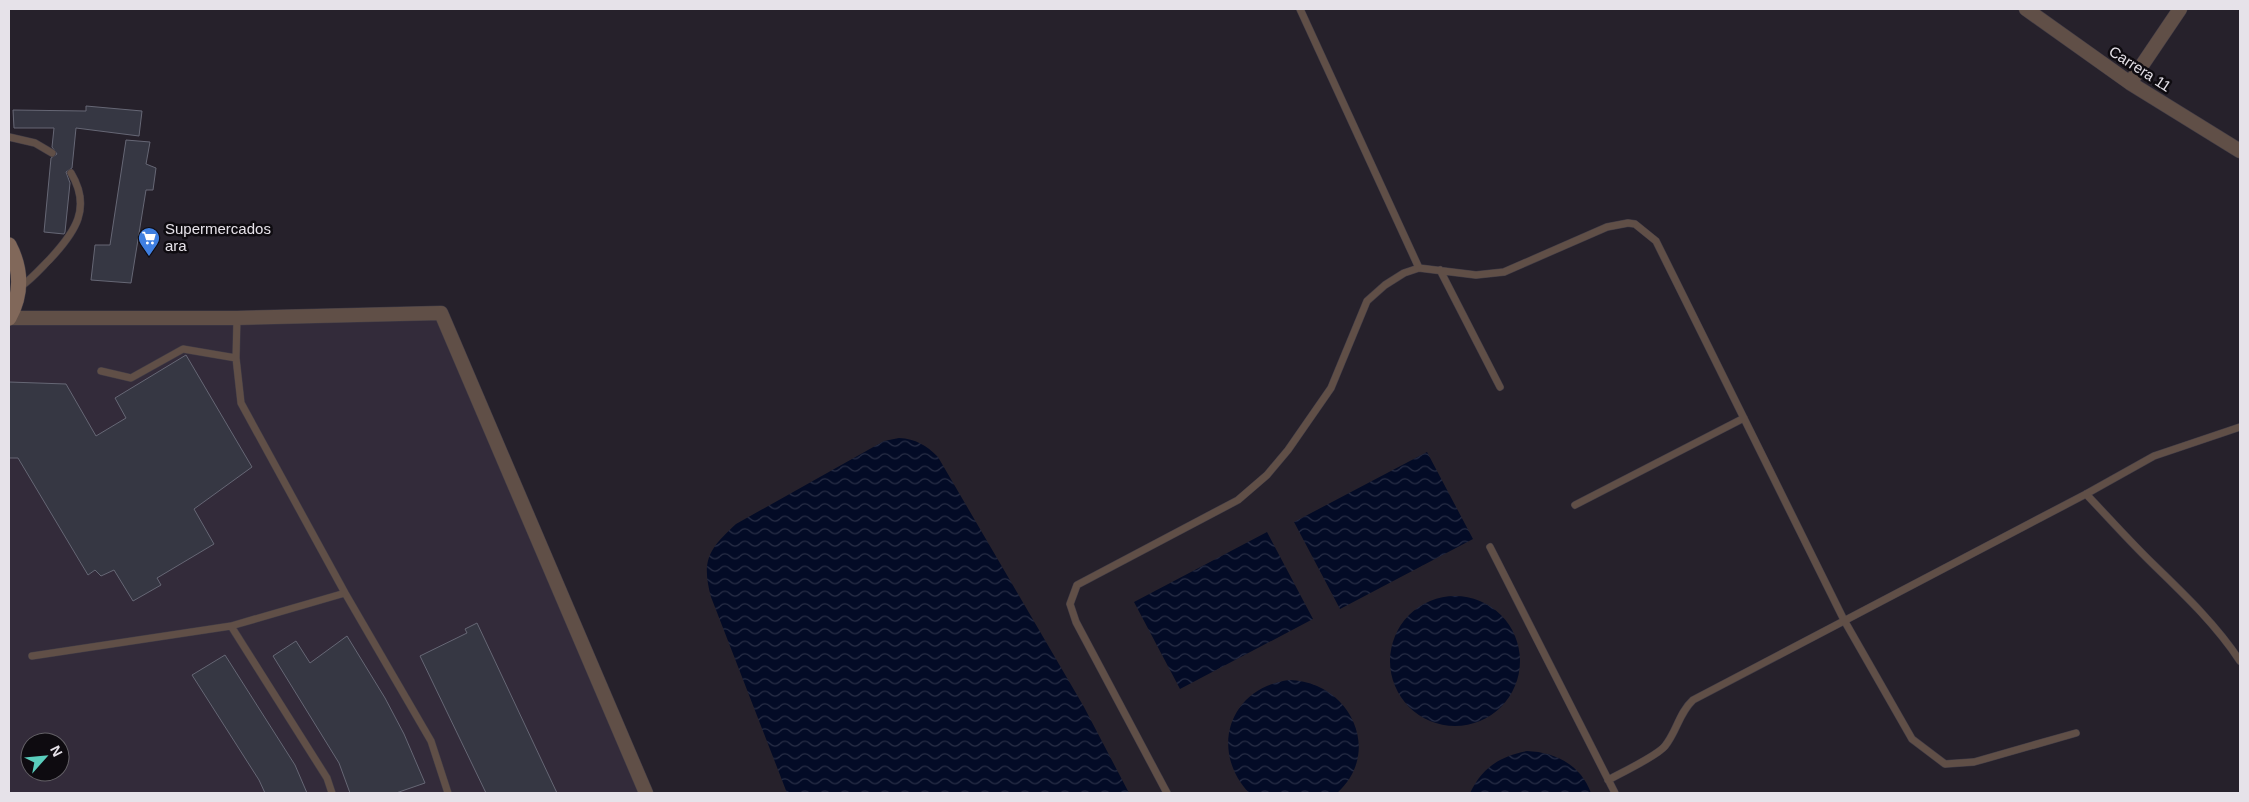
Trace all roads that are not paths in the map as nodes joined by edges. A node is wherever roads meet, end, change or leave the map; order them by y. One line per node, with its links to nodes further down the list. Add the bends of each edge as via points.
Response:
1 (1300, 9): 10 (lane)
2 (2026, 9): 4 (street, Carrera 11)
3 (2180, 9): 4 (street)
4 (2130, 84): 6 (street, Carrera 11)
5 (9, 137): 7 (lane, via 35,143)
6 (2240, 150)
7 (52, 154)
8 (71, 173): 12 (lane, via 81,203 74,232)
9 (9, 245): 12 (main road, via 16,262)
10 (1419, 268): 11 (lane); 33 (lane, via 1385,285 1367,301 1331,388 1267,475 1238,500 1077,585 1070,604 1076,622)
11 (1440, 270): 17 (lane); 18 (lane, via 1476,275 1504,272 1607,227 1635,224 1656,240)
12 (19, 288): 13 (main road)
13 (9, 318): 14 (street)
14 (237, 318): 15 (lane); 32 (street, via 441,313)
15 (236, 358): 16 (lane, via 184,349 131,378); 23 (lane, via 241,403)
16 (101, 371)
17 (1500, 387)
18 (1744, 418): 21 (lane); 24 (lane)
19 (2240, 427): 20 (lane, via 2154,456)
20 (2086, 494): 24 (lane); 27 (lane, via 2174,582)
21 (1575, 505)
22 (1490, 546): 29 (lane)
23 (346, 593): 25 (lane); 31 (lane, via 431,741)
24 (1844, 620): 28 (lane, via 1912,739 1945,764 1974,762); 29 (lane, via 1693,700 1682,710 1676,731 1663,748)
25 (231, 626): 26 (lane); 30 (lane, via 327,778)
26 (32, 656)
27 (2240, 661)
28 (2076, 733)
29 (1608, 780): 34 (lane)
30 (332, 793)
31 (448, 793)
32 (646, 793)
33 (1167, 793)
34 (1615, 793)

